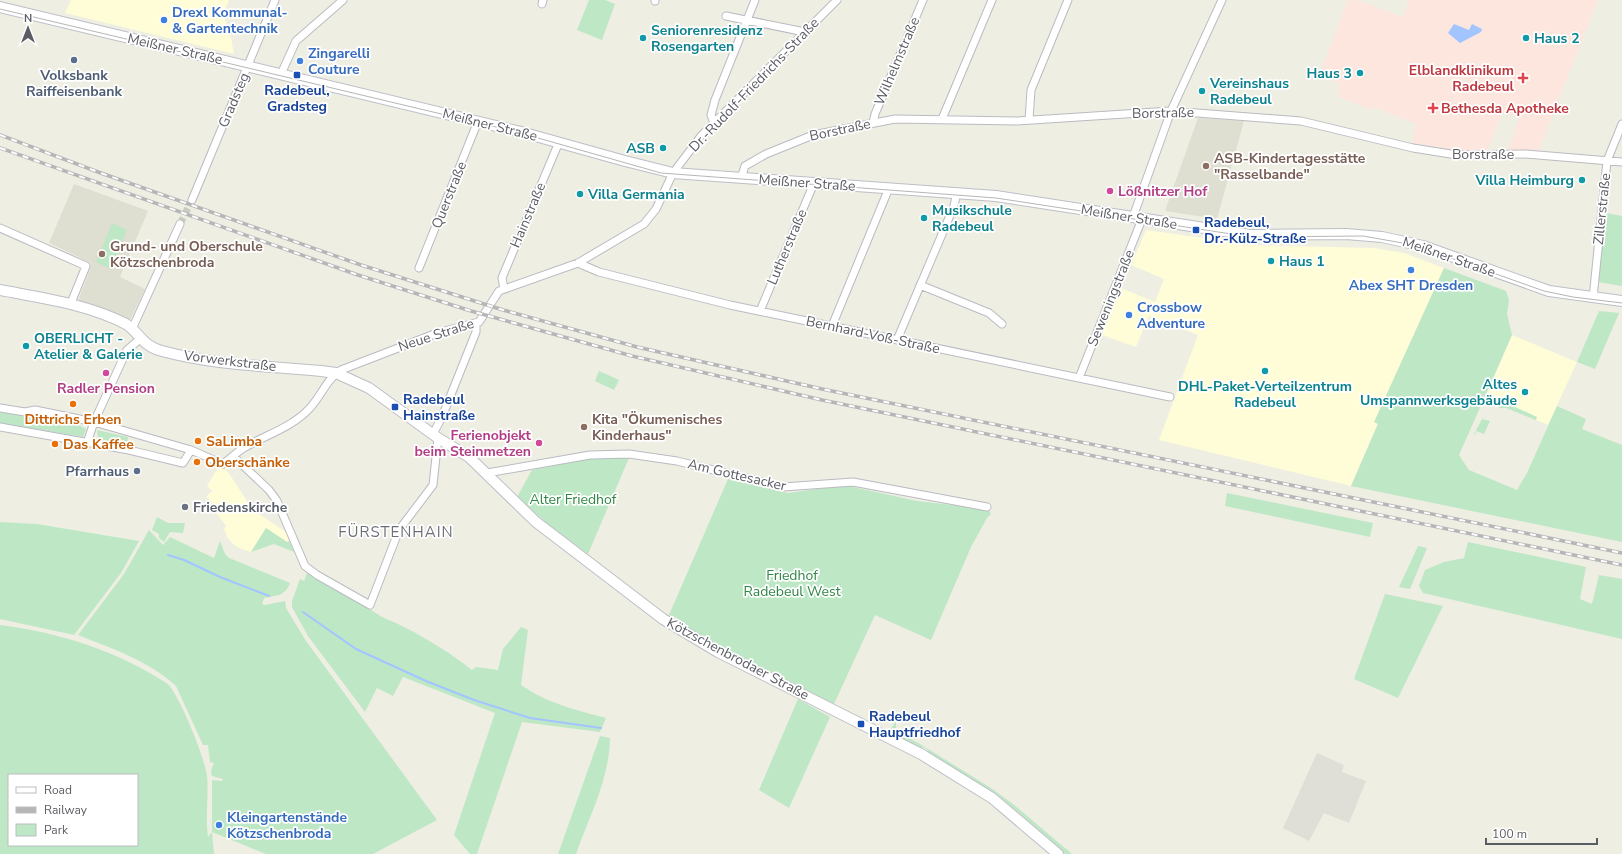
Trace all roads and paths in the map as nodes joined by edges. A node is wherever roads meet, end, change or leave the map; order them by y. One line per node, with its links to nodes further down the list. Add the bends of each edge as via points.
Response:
1 (275, 0): 13 (street, Gradsteg)
2 (343, 0): 14 (street, via 296,41)
3 (755, 0): 11 (street)
4 (837, 0): 12 (street, Dr.-Rudolf-Friedrichs-Straße)
5 (923, 0): 20 (street, Wilhelmstraße)
6 (992, 0): 16 (street)
7 (1068, 0): 17 (street, via 1031,90)
8 (1222, 0): 15 (street, Seweningstraße)
9 (0, 7): 13 (main road, Meißner Straße)
10 (726, 16): 11 (street)
11 (747, 20): 12 (street); 19 (street, via 715,100 711,115)
12 (805, 32): 19 (street, Dr.-Rudolf-Friedrichs-Straße)
13 (248, 67): 14 (main road, Meißner Straße); 30 (street, Gradsteg)
14 (281, 74): 18 (main road, Meißner Straße)
15 (1171, 111): 17 (street, Borstraße); 23 (street, Borstraße, via 1301,121 1413,148 1457,155 1526,154); 31 (street, Seweningstraße)
16 (942, 120): 17 (street, Borstraße); 20 (street, Borstraße, via 903,119)
17 (1029, 120)
18 (478, 121): 22 (main road, Meißner Straße); 35 (street, Querstraße)
19 (714, 123): 25 (street, Dr.-Rudolf-Friedrichs-Straße)
20 (873, 123): 26 (street, Borstraße, via 813,135 781,148 745,166)
21 (1622, 124): 23 (street, Zillerstraße)
22 (560, 142): 25 (main road, Meißner Straße, via 624,162); 37 (street, Hainstraße, via 502,278)
23 (1608, 161): 24 (street, Borstraße); 39 (street, Zillerstraße)
24 (1622, 162)
25 (673, 173): 26 (main road, Meißner Straße); 34 (street, Neue Straße, via 656,209 644,224)
26 (741, 178): 27 (main road, Meißner Straße)
27 (814, 183): 28 (main road, Meißner Straße); 42 (street, Lutherstraße)
28 (889, 188): 29 (main road, Meißner Straße); 45 (street)
29 (957, 192): 31 (main road, Meißner Straße); 36 (street, via 954,206)
30 (192, 200)
31 (1138, 218): 39 (main road, Meißner Straße, via 1250,235 1364,235 1400,239 1549,291); 50 (street, Seweningstraße)
32 (180, 224): 46 (street)
33 (0, 228): 41 (street, via 86,266)
34 (578, 263): 37 (street, Neue Straße); 42 (street, Bernhard-Voß-Straße, via 599,272)
35 (419, 268)
36 (920, 285): 44 (street, via 990,313); 48 (street)
37 (504, 289): 43 (street, Neue Straße, via 495,294)
38 (0, 290): 41 (main road)
39 (1593, 298): 40 (main road, Meißner Straße)
40 (1622, 301)
41 (70, 303): 46 (main road)
42 (760, 311): 45 (street, Bernhard-Voß-Straße)
43 (476, 323): 49 (street, Neue Straße, via 362,360); 55 (street, via 476,332)
44 (1002, 324)
45 (832, 326): 48 (street, Bernhard-Voß-Straße)
46 (132, 329): 47 (main road, Vorwerkstraße)
47 (140, 339): 49 (main road, Vorwerkstraße, via 161,351 228,363); 53 (street, via 127,350)
48 (897, 340): 50 (street, Bernhard-Voß-Straße)
49 (336, 373): 55 (main road, Kötzschenbrodaer Straße, via 369,388); 58 (street, Neue Straße, via 306,412)
50 (1079, 378): 51 (street, Bernhard-Voß-Straße)
51 (1170, 397)
52 (0, 408): 53 (street, via 25,412 38,410)
53 (94, 422): 56 (street); 57 (street)
54 (0, 427): 56 (street)
55 (436, 436): 58 (street, via 433,484 400,530 370,605 305,566 273,496 253,473); 59 (main road, Kötzschenbrodaer Straße, via 469,457)
56 (87, 443): 57 (street, via 184,463)
57 (191, 450): 58 (street, Neue Straße, via 223,464)
58 (233, 456)
59 (487, 473): 60 (street, Am Gottesacker, via 590,455 629,454 677,461 783,488 853,482); 61 (main road, Kötzschenbrodaer Straße, via 502,492 536,522 663,619 707,646 921,754 992,798)
60 (987, 507)
61 (1058, 854)

